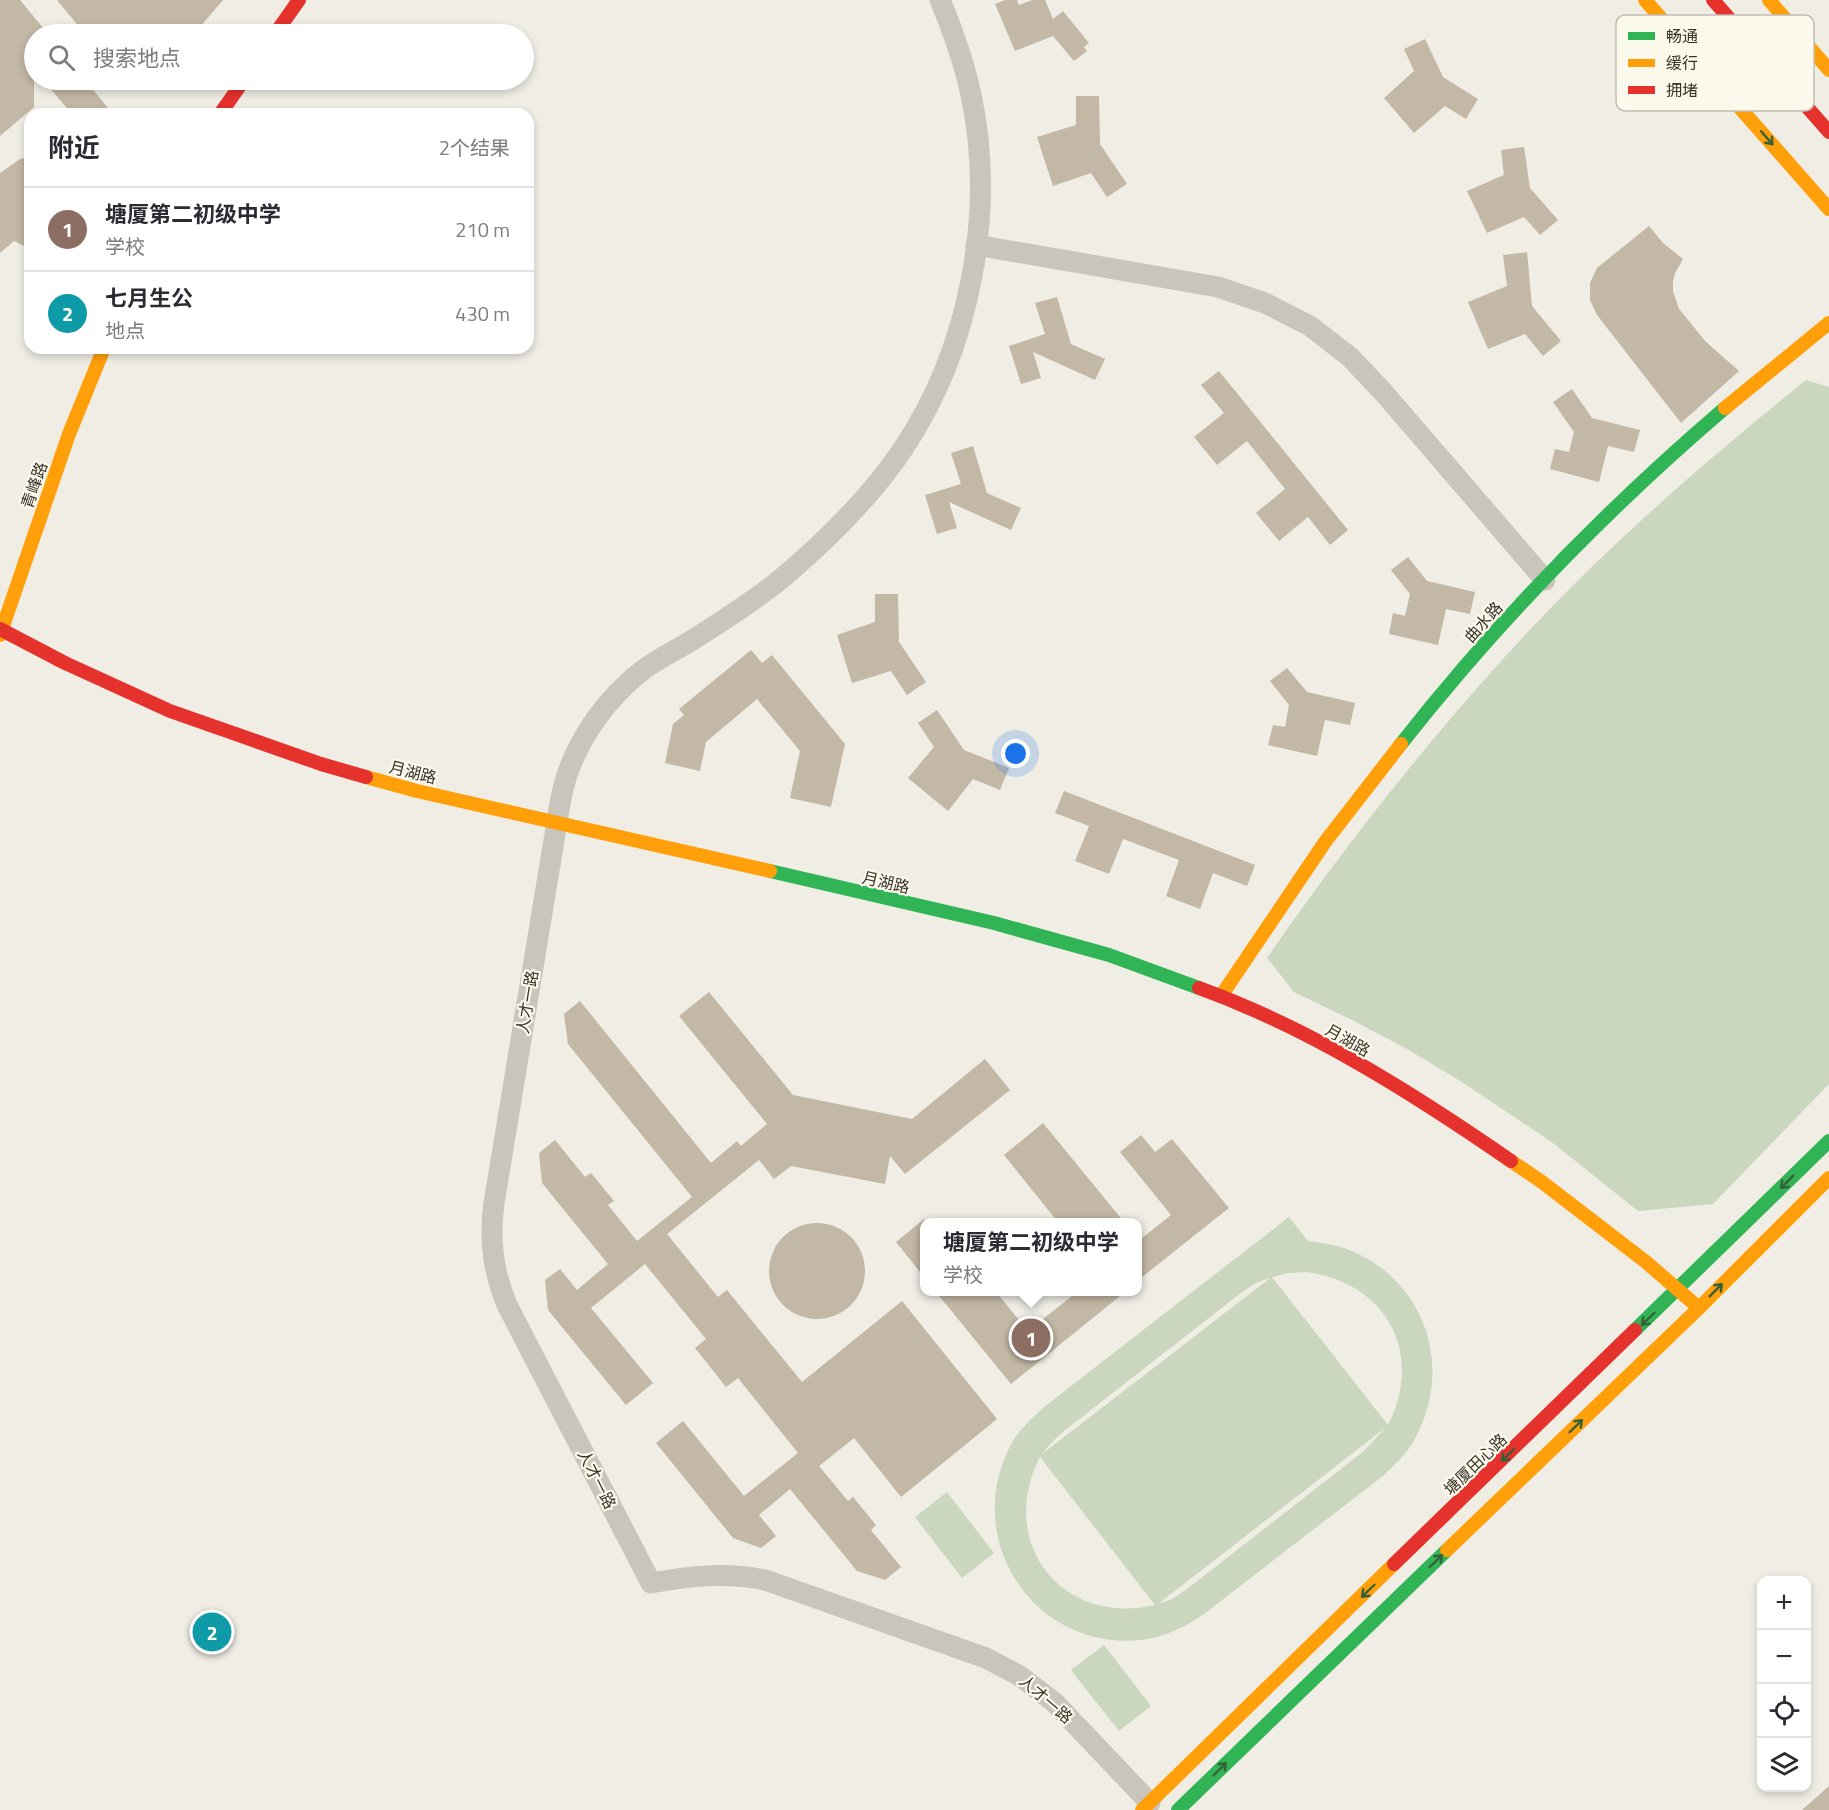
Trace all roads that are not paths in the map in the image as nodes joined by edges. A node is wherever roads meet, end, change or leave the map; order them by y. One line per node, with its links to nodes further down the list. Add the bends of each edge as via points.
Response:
1 (299, 0): 9 (street)
2 (940, 0): 18 (street, via 955,37 973,106 980,157)
3 (1645, 0): 6 (street, one-way to 6)
4 (1713, 0): 7 (street)
5 (1769, 0): 8 (street)
6 (1658, 15)
7 (1726, 15)
8 (1782, 15)
9 (282, 24)
10 (1814, 52): 11 (street)
11 (1829, 70)
12 (237, 90): 13 (street)
13 (224, 108)
14 (1743, 111): 17 (street, one-way to 17)
15 (1811, 111): 16 (street)
16 (1829, 132)
17 (1829, 209)
18 (976, 245): 21 (street, via 1218,287 1265,303 1310,326 1350,357 1384,393); 23 (street, via 957,338 934,394 904,448 867,496 781,579 734,614 645,668 611,699 585,735 566,777)
19 (1829, 324): 21 (street, 曲水路, via 1697,432)
20 (102, 354): 22 (street, 青峰路, via 69,434)
21 (1545, 580): 24 (street, 曲水路, via 1466,666 1362,793 1272,917)
22 (1, 631): 23 (street, 月湖路, via 170,711 256,742 417,791)
23 (556, 822): 24 (street, 月湖路, via 994,923 1109,955); 29 (street, 人才一路, via 494,1203 491,1244 507,1305 651,1583 709,1575 765,1580 986,1658 1020,1676 1054,1702)
24 (1221, 996): 27 (street, 月湖路, via 1282,1022 1462,1127 1542,1182)
25 (1829, 1141): 27 (street, 塘厦田心路, one-way to 27)
26 (1829, 1178): 28 (street, one-way to 26)
27 (1679, 1289): 28 (street, 月湖路); 29 (street, 塘厦田心路, one-way to 29)
28 (1699, 1308): 30 (street, one-way to 28)
29 (1146, 1806)
30 (1178, 1810)

